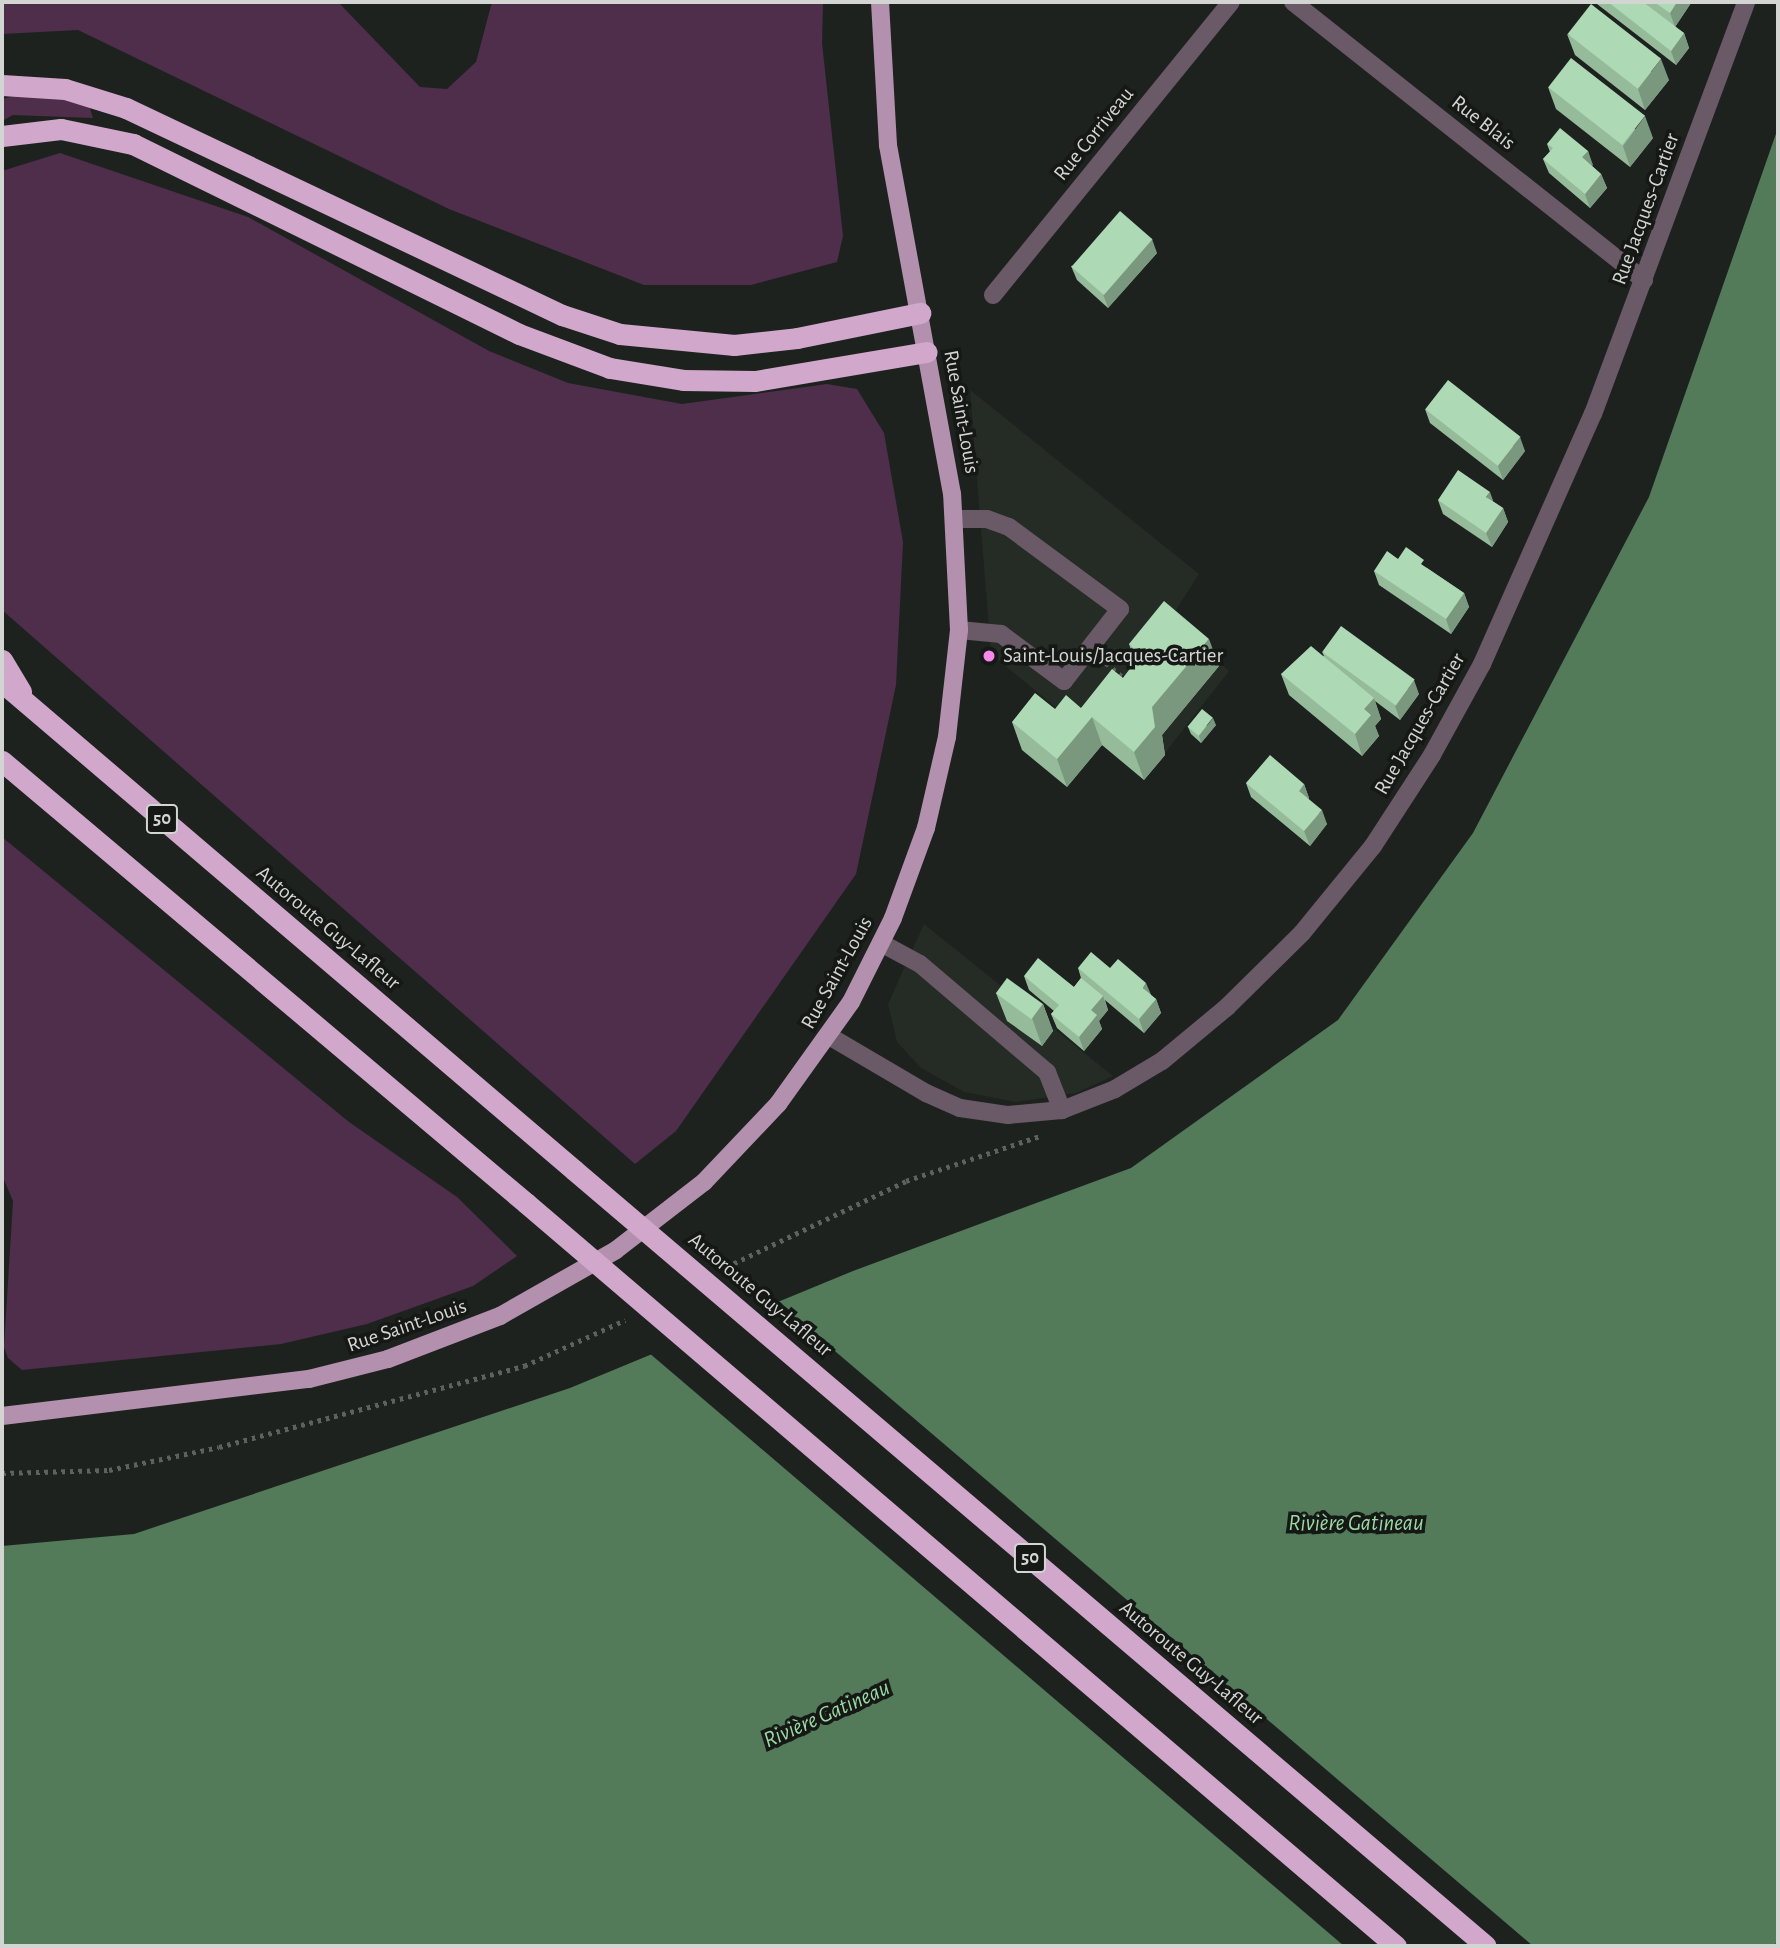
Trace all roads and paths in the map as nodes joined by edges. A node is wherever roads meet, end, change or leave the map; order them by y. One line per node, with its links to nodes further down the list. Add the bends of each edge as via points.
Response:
1 (880, 2): 9 (main road, Rue Saint-Louis, via 888,145)
2 (1231, 2): 8 (street, Rue Corriveau)
3 (1293, 2): 7 (street, Rue Blais)
4 (1746, 2): 7 (street, Rue Jacques-Cartier)
5 (2, 85): 9 (highway, via 65,89 126,108 562,315 620,334 734,345 797,338)
6 (2, 136): 10 (highway, via 61,129 103,134 133,144 519,334 610,368 683,380 755,381)
7 (1644, 280): 21 (street, Rue Jacques-Cartier, via 1593,414 1482,664 1432,755 1373,846 1302,933 1227,1007 1145,1072)
8 (993, 295)
9 (920, 313): 10 (main road, Rue Saint-Louis)
10 (927, 352): 11 (main road, Rue Saint-Louis)
11 (955, 519): 12 (main road, Rue Saint-Louis); 13 (street, via 987,519 1009,527 1120,609)
12 (959, 630): 13 (street, via 1001,634 1064,681); 19 (main road, Rue Saint-Louis, via 952,707 933,800 916,859)
13 (1088, 649): 16 (path)
14 (2, 660): 17 (highway)
15 (2, 681): 17 (highway, Autoroute Guy-Lafleur / 50)
16 (1136, 687)
17 (30, 706): 28 (highway, Autoroute Guy-Lafleur / 50, bridge)
18 (2, 761): 27 (highway, bridge)
19 (881, 943): 20 (main road, Rue Saint-Louis); 21 (street, via 920,964 1048,1072)
20 (829, 1035): 21 (street, Rue Jacques-Cartier, via 960,1108 1008,1115); 25 (main road, Rue Saint-Louis, via 756,1129 677,1205 579,1274 500,1316 388,1359 309,1380)
21 (1062, 1110)
22 (1047, 1133): 23 (path, via 894,1185)
23 (714, 1273)
24 (634, 1315): 26 (path, via 524,1366 207,1450 88,1473)
25 (3, 1412)
26 (2, 1473)
27 (1396, 1946)
28 (1486, 1946)

